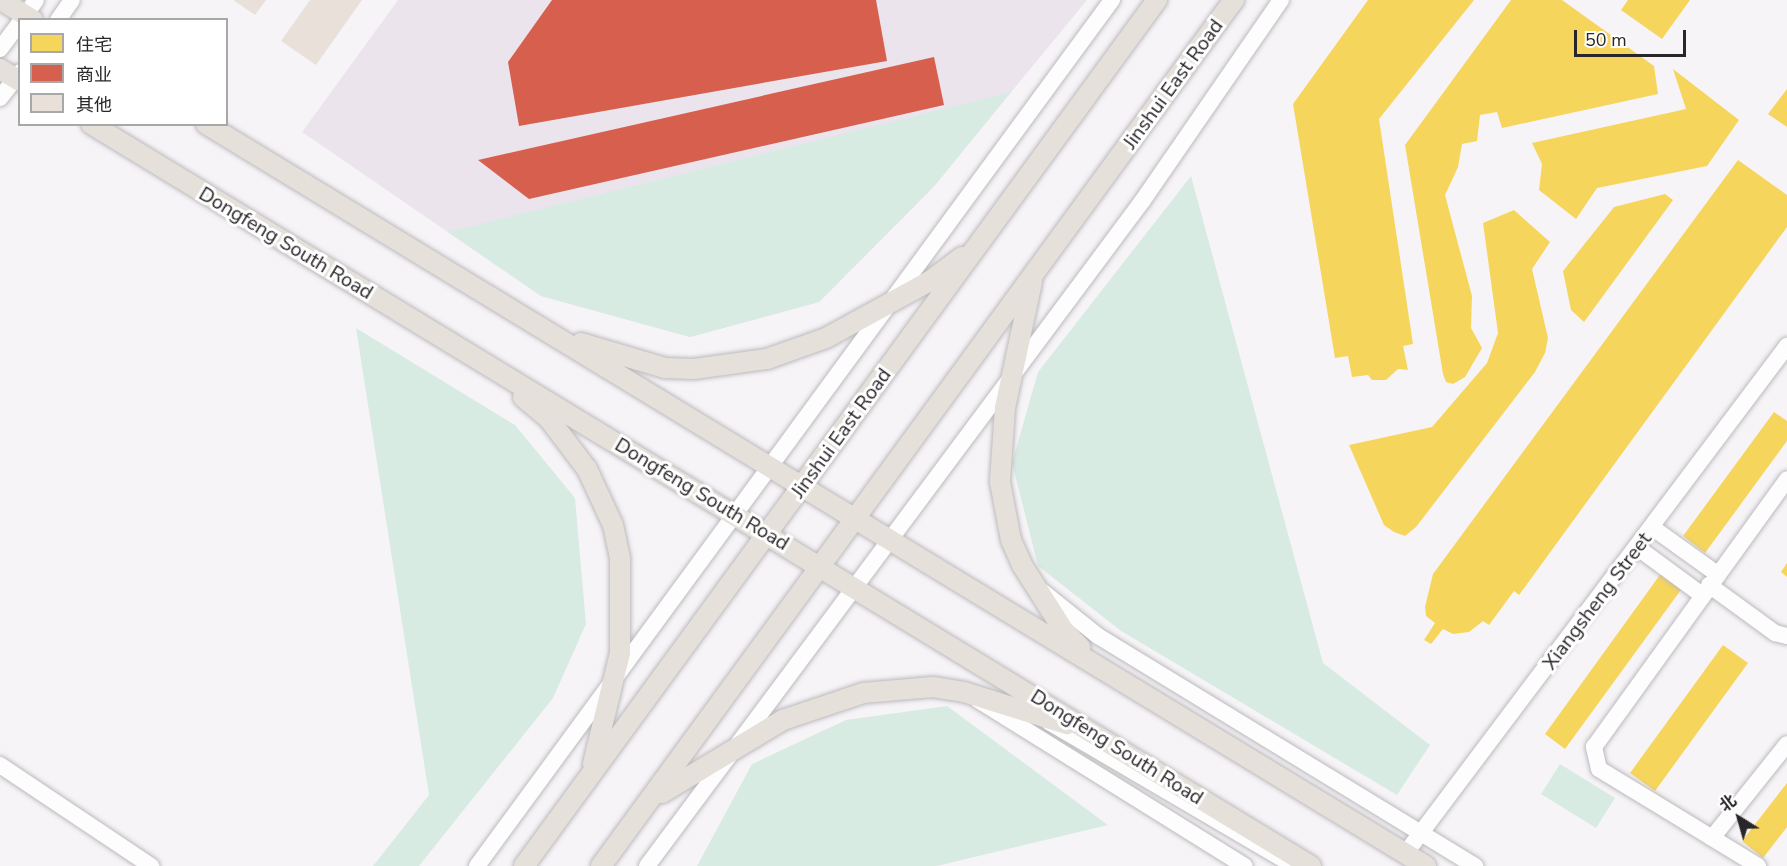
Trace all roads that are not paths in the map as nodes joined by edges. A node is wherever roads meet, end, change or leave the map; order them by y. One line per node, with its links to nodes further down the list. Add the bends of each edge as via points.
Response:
1 (1, 0): 7 (main road)
2 (72, 0): 8 (street)
3 (1112, 0): 17 (street)
4 (1157, 0): 15 (main road, Jinshui East Road)
5 (1234, 0): 16 (main road, Jinshui East Road)
6 (1281, 0): 21 (street, via 1143,200)
7 (27, 15)
8 (59, 18)
9 (18, 26): 10 (street)
10 (0, 49)
11 (13, 75): 12 (street)
12 (0, 98)
13 (94, 126): 20 (main road, Dongfeng South Road)
14 (209, 126): 18 (main road)
15 (979, 244): 17 (main road, via 930,281); 24 (main road, Jinshui East Road)
16 (1035, 273): 21 (main road); 26 (main road, Jinshui East Road)
17 (895, 299): 18 (main road, via 826,338 793,350 734,365 694,369 634,361); 22 (street)
18 (547, 331): 22 (main road)
19 (1787, 346): 27 (street, Xiangsheng Street)
20 (465, 350): 25 (main road, Dongfeng South Road); 38 (main road, via 549,419 587,469 603,498 620,559 623,617)
21 (1012, 375): 29 (street); 32 (main road, via 999,455 1000,482 1011,540)
22 (771, 467): 24 (main road); 25 (street)
23 (1787, 479): 33 (street)
24 (802, 486): 26 (main road); 28 (main road, Jinshui East Road)
25 (736, 515): 28 (main road, Dongfeng South Road); 38 (street)
26 (855, 519): 29 (main road); 31 (main road, Jinshui East Road)
27 (1653, 528): 30 (street, Xiangsheng Street); 33 (street)
28 (768, 533): 31 (main road, Dongfeng South Road); 45 (main road, Jinshui East Road)
29 (889, 539): 34 (street); 37 (main road)
30 (1638, 548): 33 (street); 47 (street, Xiangsheng Street)
31 (821, 566): 34 (main road, Dongfeng South Road); 46 (main road, Jinshui East Road)
32 (1034, 585): 37 (main road, via 1064,631); 47 (street, via 1098,636)
33 (1709, 585): 35 (street, via 1775,633); 48 (street, via 1594,747 1599,769)
34 (854, 586): 36 (main road, Dongfeng South Road); 43 (street)
35 (1787, 636)
36 (942, 639): 40 (street); 41 (main road, Dongfeng South Road)
37 (1106, 671): 49 (main road)
38 (613, 681): 45 (main road); 52 (street)
39 (964, 692): 40 (main road); 43 (main road, via 911,687 840,698 783,720); 56 (street)
40 (1039, 715): 41 (main road); 50 (street)
41 (1090, 731): 57 (main road, Dongfeng South Road)
42 (1787, 744): 48 (street)
43 (734, 747): 46 (main road); 55 (street)
44 (0, 765): 51 (street)
45 (587, 781): 53 (main road, Jinshui East Road)
46 (645, 806): 54 (main road, Jinshui East Road)
47 (1421, 833): 49 (street, Xiangsheng Street); 59 (street)
48 (1712, 838): 60 (street)
49 (1405, 854): 58 (main road)
50 (1290, 864)
51 (152, 866)
52 (477, 866)
53 (524, 866)
54 (601, 866)
55 (647, 866)
56 (1245, 866)
57 (1311, 866)
58 (1425, 866)
59 (1475, 866)
60 (1758, 866)

